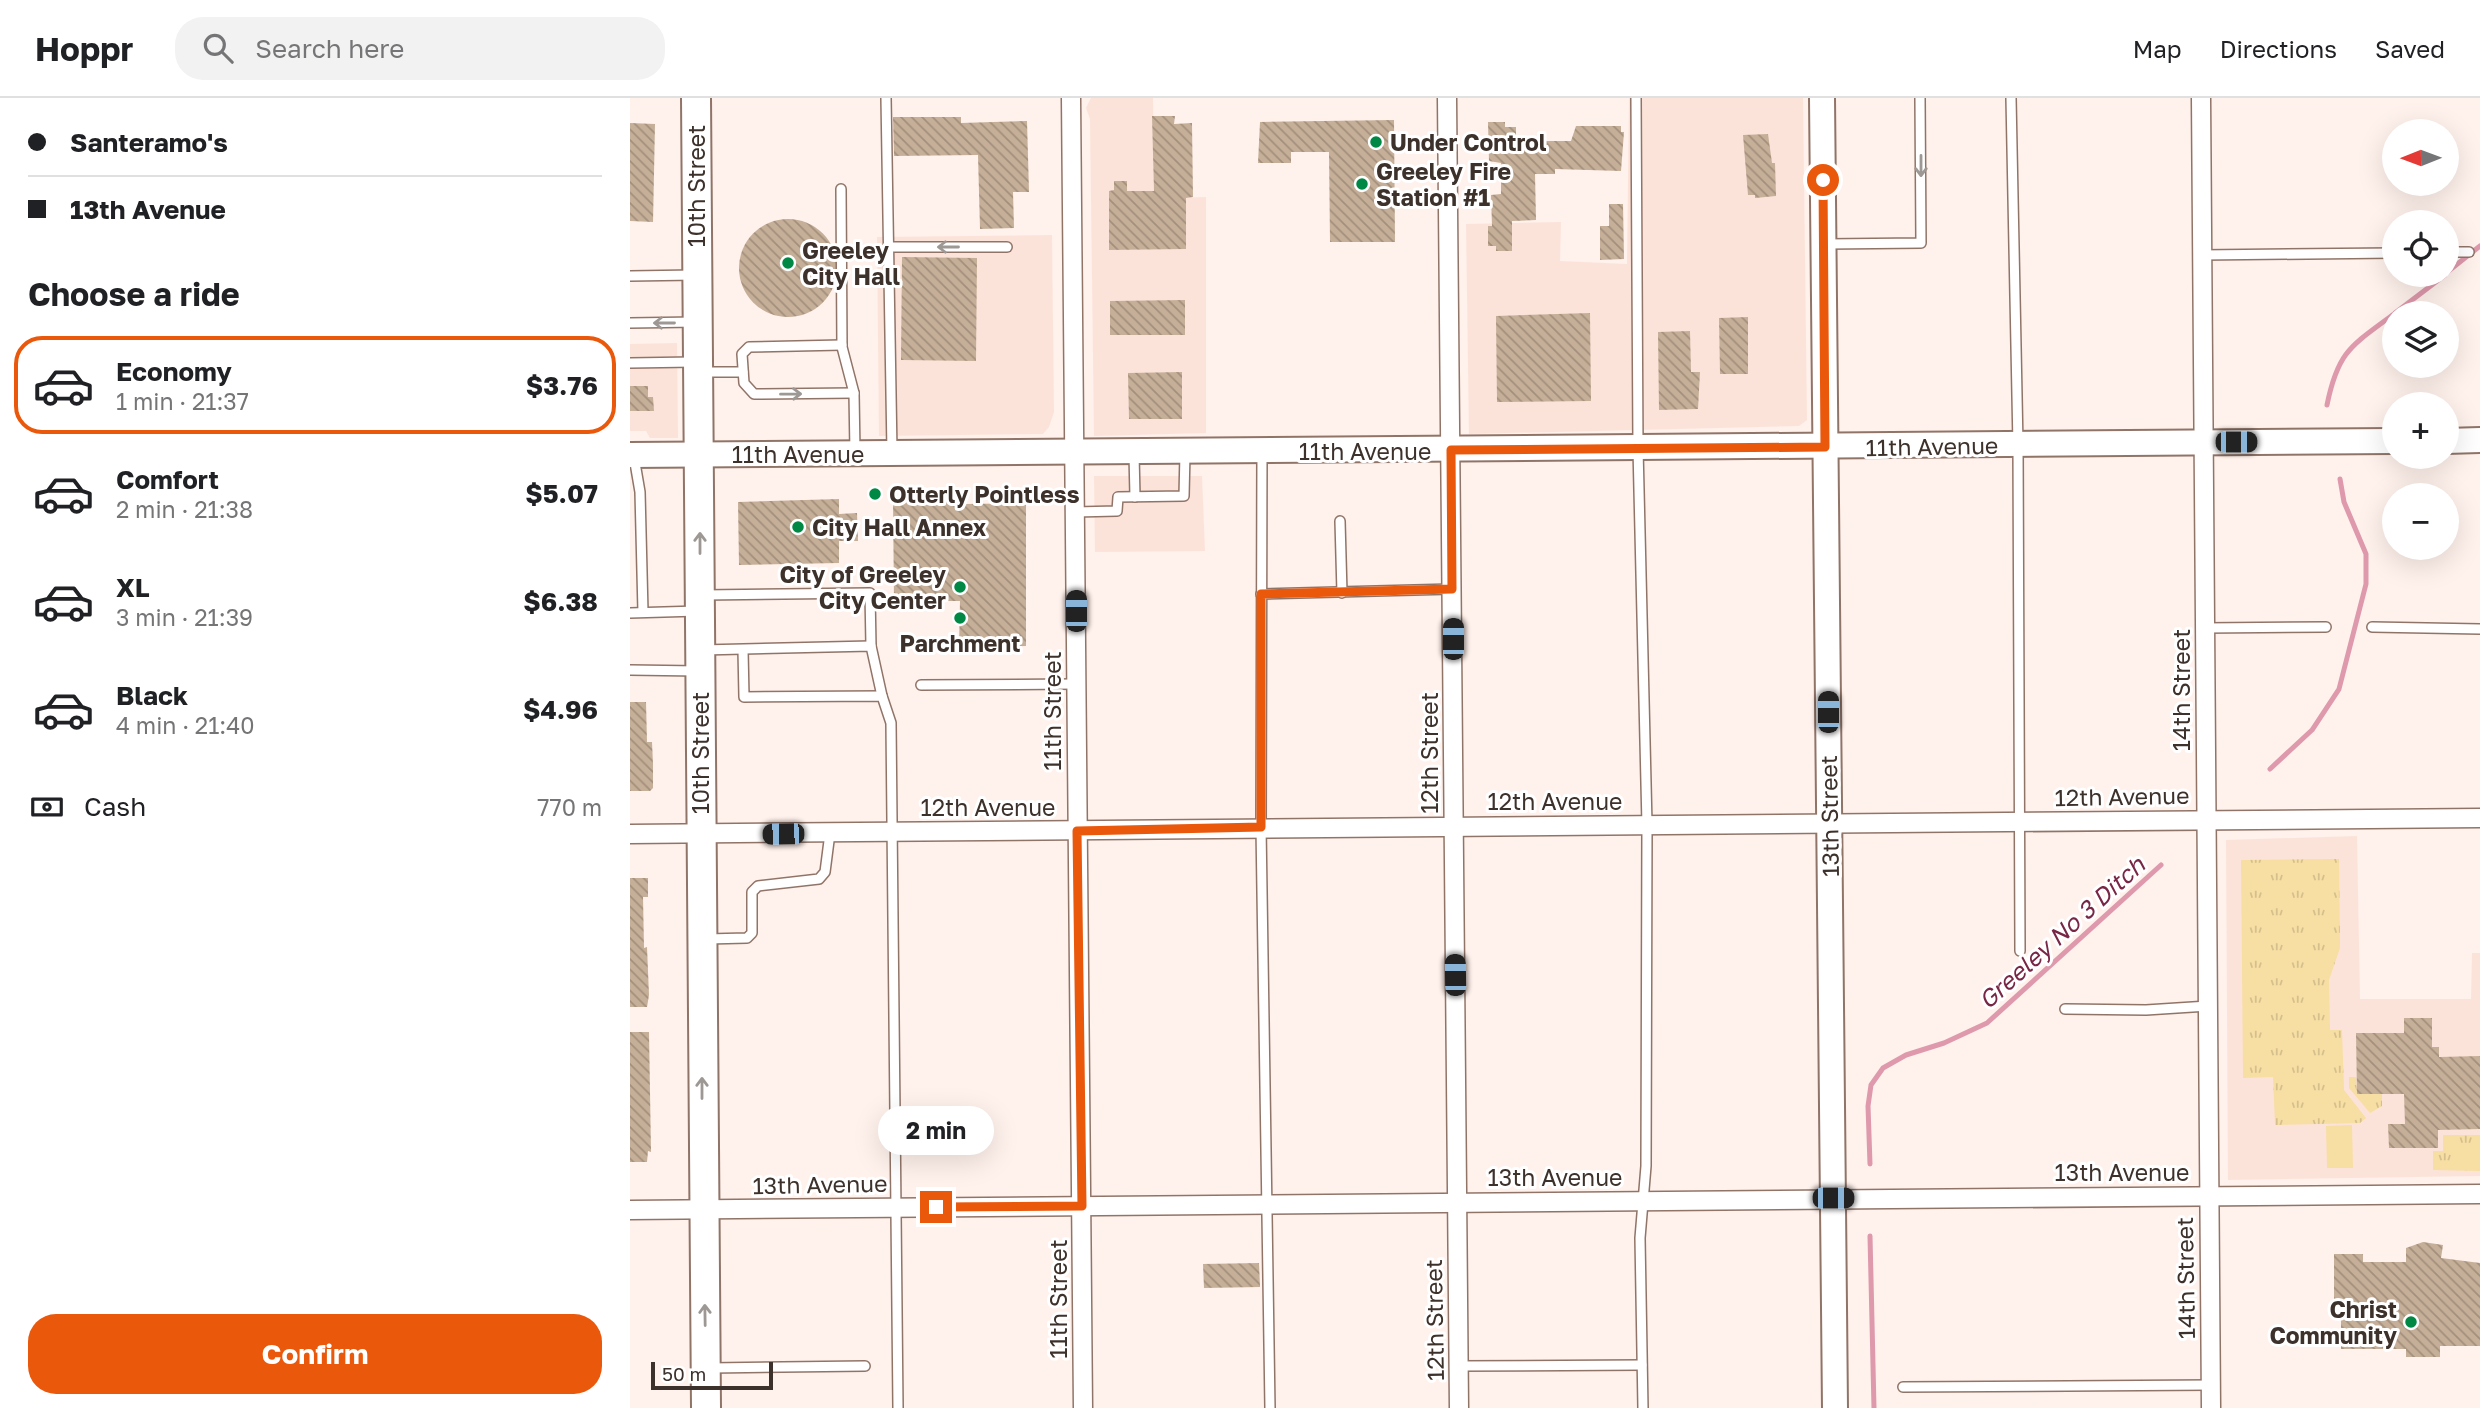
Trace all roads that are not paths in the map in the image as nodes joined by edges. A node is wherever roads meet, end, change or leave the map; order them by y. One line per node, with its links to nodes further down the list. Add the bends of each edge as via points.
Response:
1 (696, 98): 18 (main road, 10th Street)
2 (886, 98): 12 (lane)
3 (1071, 98): 39 (street, 11th Street)
4 (1447, 98): 34 (street, 12th Street)
5 (1636, 98): 33 (lane)
6 (1822, 98): 11 (main road, 13th Street)
7 (1920, 98): 11 (lane, one-way to 11, via 1921,243)
8 (2011, 98): 31 (lane)
9 (2201, 98): 17 (street, 14th Street)
10 (841, 189): 22 (lane)
11 (1824, 244): 32 (main road, 13th Street)
12 (888, 247): 13 (lane, one-way to 12); 38 (lane)
13 (1007, 247)
14 (2459, 252): 15 (lane)
15 (2469, 252)
16 (2382, 253): 17 (lane)
17 (2202, 255): 30 (street, 14th Street)
18 (697, 275): 19 (lane); 20 (main road, 10th Street)
19 (630, 276)
20 (698, 322): 21 (lane, one-way to 21); 24 (main road, 10th Street)
21 (630, 323)
22 (842, 345): 25 (lane, via 749,347 742,354); 26 (lane)
23 (630, 363): 24 (lane)
24 (698, 367): 25 (lane); 40 (main road, 10th Street)
25 (743, 372): 26 (lane, one-way to 26, via 745,386 754,394)
26 (854, 393): 41 (lane)
27 (2459, 440): 28 (main road)
28 (2480, 440)
29 (2382, 441): 30 (main road, 11th Avenue)
30 (2203, 442): 31 (main road, 11th Avenue); 54 (street, 14th Street)
31 (2018, 445): 32 (main road, 11th Avenue); 65 (lane)
32 (1825, 447): 33 (main road, 11th Avenue); 66 (main road, 13th Street)
33 (1638, 449): 34 (main road, 11th Avenue); 67 (lane)
34 (1451, 450): 37 (main road, 11th Avenue); 46 (street, 12th Street)
35 (1134, 452): 36 (main road, 11th Avenue); 39 (main road, 11th Avenue); 43 (lane)
36 (1185, 452): 37 (main road, 11th Avenue); 43 (lane, via 1184,496)
37 (1262, 452): 48 (lane)
38 (892, 453): 39 (main road, 11th Avenue); 41 (main road, 11th Avenue)
39 (1074, 453): 44 (street, 11th Street)
40 (699, 454): 41 (main road, 11th Avenue); 42 (main road, 11th Avenue); 49 (main road, 10th Street, one-way to 40)
41 (855, 454)
42 (632, 455): 50 (lane, via 639,492)
43 (1135, 497): 44 (lane, via 1118,497 1117,511)
44 (1075, 512): 60 (street, 11th Street)
45 (1340, 521): 47 (lane)
46 (1452, 589): 47 (lane); 68 (street, 12th Street)
47 (1342, 593): 48 (lane)
48 (1261, 594): 69 (lane)
49 (700, 603): 50 (lane); 56 (lane, via 870,593); 58 (main road, 10th Street)
50 (643, 612): 51 (lane)
51 (630, 613)
52 (2326, 626): 54 (lane)
53 (2372, 627): 55 (lane)
54 (2205, 628): 64 (street, 14th Street)
55 (2480, 629)
56 (871, 646): 57 (lane); 62 (lane)
57 (743, 650): 58 (lane); 62 (lane, via 744,696)
58 (700, 660): 59 (lane); 74 (main road, 10th Street)
59 (630, 670)
60 (1077, 684): 61 (lane); 70 (street, 11th Street)
61 (921, 685)
62 (883, 696): 71 (lane, via 891,723)
63 (2480, 818): 64 (street, 12th Avenue)
64 (2207, 820): 65 (street, 12th Avenue); 77 (street, 14th Street)
65 (2021, 821): 66 (street, 12th Avenue); 76 (lane)
66 (1829, 823): 67 (street, 12th Avenue); 81 (main road, 13th Street)
67 (1647, 825): 68 (street, 12th Avenue); 82 (lane)
68 (1454, 826): 69 (street, 12th Avenue); 83 (street, 12th Street)
69 (1261, 827): 70 (street, 12th Avenue); 84 (lane)
70 (1077, 831): 71 (street, 12th Avenue); 85 (street, 11th Street)
71 (893, 832): 72 (street, 12th Avenue); 86 (lane)
72 (830, 833): 74 (street, 12th Avenue); 75 (lane, via 825,872 819,879 758,886 752,892 752,933 747,938)
73 (630, 834): 74 (street, 12th Avenue)
74 (701, 834): 75 (main road, 10th Street)
75 (701, 940): 88 (main road, 10th Street, one-way to 75)
76 (2020, 951)
77 (2208, 1006): 78 (lane); 80 (street, 14th Street)
78 (2065, 1009)
79 (2480, 1194): 80 (street, 13th Avenue)
80 (2209, 1196): 81 (street, 13th Avenue); 93 (street, 14th Street)
81 (1833, 1198): 82 (street, 13th Avenue); 101 (main road, 13th Street)
82 (1644, 1201): 83 (street, 13th Avenue); 89 (lane, via 1640,1238)
83 (1457, 1202): 84 (street, 13th Avenue); 91 (street, 12th Street)
84 (1267, 1204): 85 (street, 13th Avenue); 98 (lane)
85 (1082, 1206): 86 (street, 13th Avenue); 97 (street, 11th Street)
86 (895, 1207): 88 (street, 13th Avenue); 96 (lane)
87 (630, 1210): 88 (street, 13th Avenue)
88 (703, 1210): 92 (main road, 10th Street, one-way to 88)
89 (1642, 1365): 91 (lane); 100 (lane)
90 (865, 1366): 92 (lane)
91 (1459, 1366): 99 (street, 12th Street)
92 (705, 1368): 95 (main road, 10th Street)
93 (2211, 1385): 94 (lane); 102 (street, 14th Street)
94 (1903, 1387)
95 (706, 1408)
96 (898, 1408)
97 (1083, 1408)
98 (1270, 1408)
99 (1459, 1408)
100 (1643, 1408)
101 (1835, 1408)
102 (2211, 1408)

